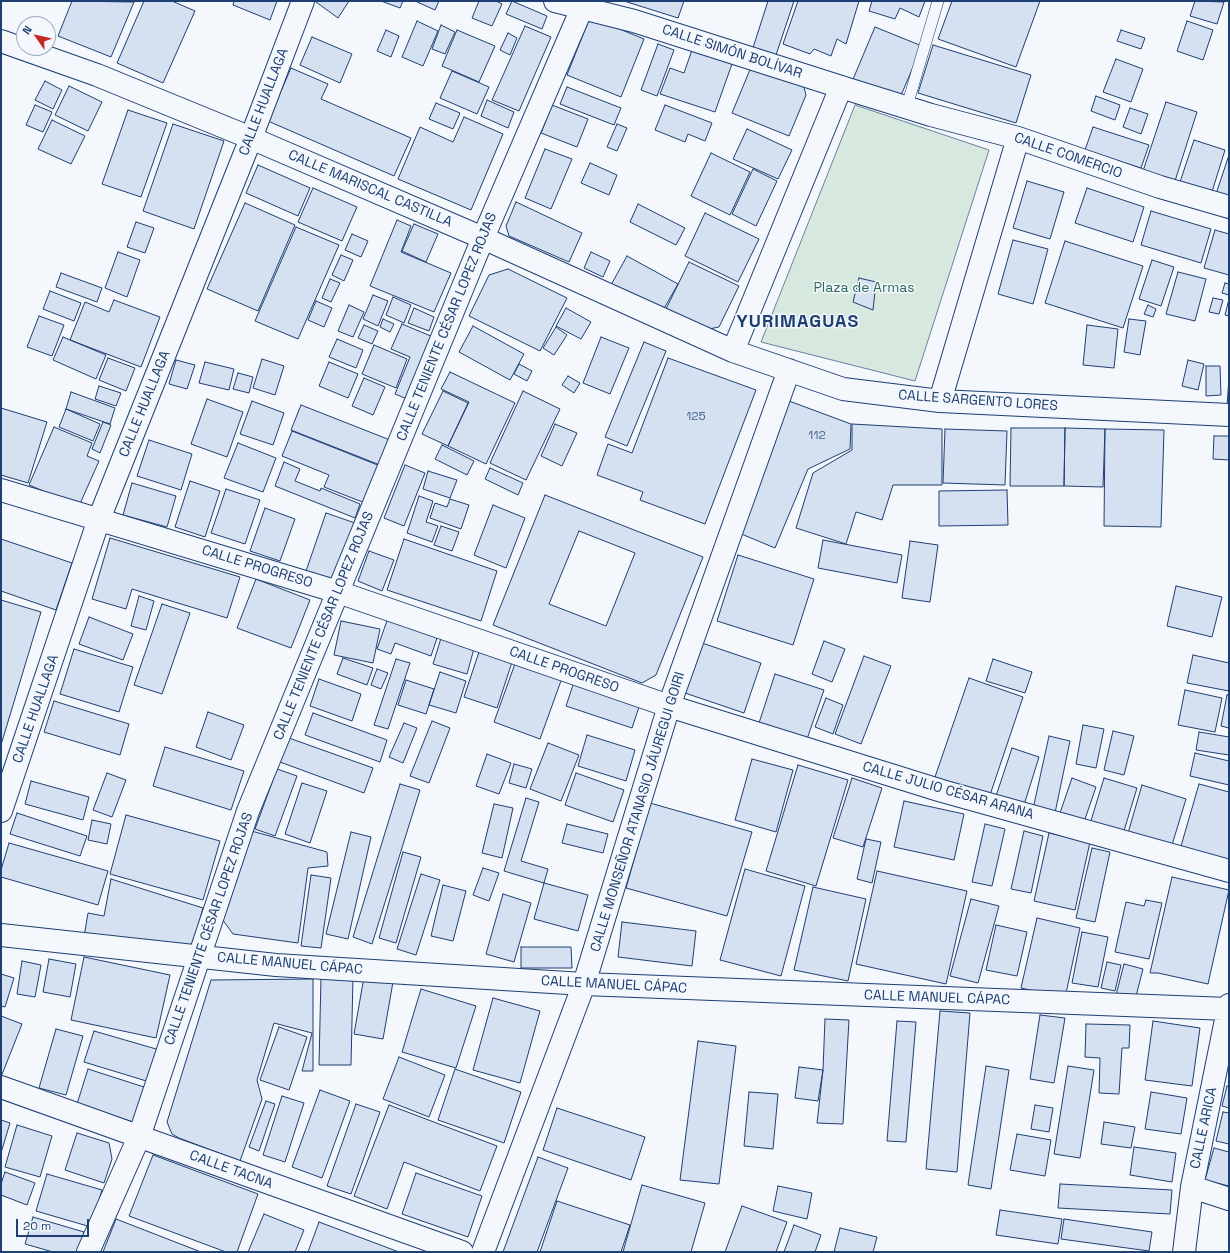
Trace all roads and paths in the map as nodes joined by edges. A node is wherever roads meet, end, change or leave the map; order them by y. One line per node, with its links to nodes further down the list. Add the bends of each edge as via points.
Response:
1 (303, 1): 8 (street, CALLE HUALLAGA)
2 (555, 1): 4 (street, CALLE SIMÓN BOLÍVAR)
3 (938, 1): 7 (lane)
4 (582, 5): 6 (street, CALLE SIMÓN BOLÍVAR); 11 (street, CALLE TENIENTE CÉSAR LOPEZ ROJAS)
5 (1, 41): 8 (street, CALLE MARISCAL CASTILLA, via 97,75)
6 (841, 87): 7 (street, CALLE SIMÓN BOLÍVAR); 12 (street)
7 (907, 106): 9 (street, CALLE COMERCIO)
8 (252, 138): 11 (street, CALLE MARISCAL CASTILLA); 17 (street, CALLE HUALLAGA)
9 (1018, 138): 10 (street, CALLE COMERCIO, via 1160,187); 14 (street)
10 (1229, 207)
11 (483, 238): 12 (street, CALLE MARISCAL CASTILLA); 18 (street, CALLE TENIENTE CÉSAR LOPEZ ROJAS)
12 (733, 351): 13 (street, CALLE SARGENTO LORES)
13 (789, 370): 14 (street, CALLE SARGENTO LORES, via 843,389); 19 (street, CALLE MONSEÑOR ATANASIO JÁUREGUI GOIRI)
14 (940, 401): 15 (street, CALLE SARGENTO LORES)
15 (1229, 415)
16 (1, 490): 17 (street, CALLE PROGRESO)
17 (99, 520): 18 (street, CALLE PROGRESO); 20 (street, CALLE HUALLAGA)
18 (338, 592): 19 (street, CALLE PROGRESO); 23 (street, CALLE TENIENTE CÉSAR LOPEZ ROJAS, via 248,811)
19 (669, 706): 21 (street, CALLE JULIO CÉSAR ARANA, via 942,791); 24 (street, CALLE MONSEÑOR ATANASIO JÁUREGUI GOIRI)
20 (1, 811)
21 (1229, 872)
22 (1, 935): 23 (street, CALLE MANUEL CÁPAC)
23 (199, 957): 24 (street, CALLE MANUEL CÁPAC, via 276,965); 27 (street, CALLE TENIENTE CÉSAR LOPEZ ROJAS)
24 (584, 984): 25 (street, CALLE MANUEL CÁPAC); 32 (street, CALLE MONSEÑOR ATANASIO JÁUREGUI GOIRI)
25 (1228, 1007): 28 (street, CALLE ARICA)
26 (1, 1086): 27 (street, CALLE TACNA)
27 (139, 1137): 30 (street, CALLE TENIENTE CÉSAR LOPEZ ROJAS); 31 (street, CALLE TACNA)
28 (1192, 1187): 29 (street); 33 (street, CALLE ARICA)
29 (1229, 1199)
30 (88, 1252)
31 (462, 1252)
32 (483, 1252)
33 (1184, 1252)

